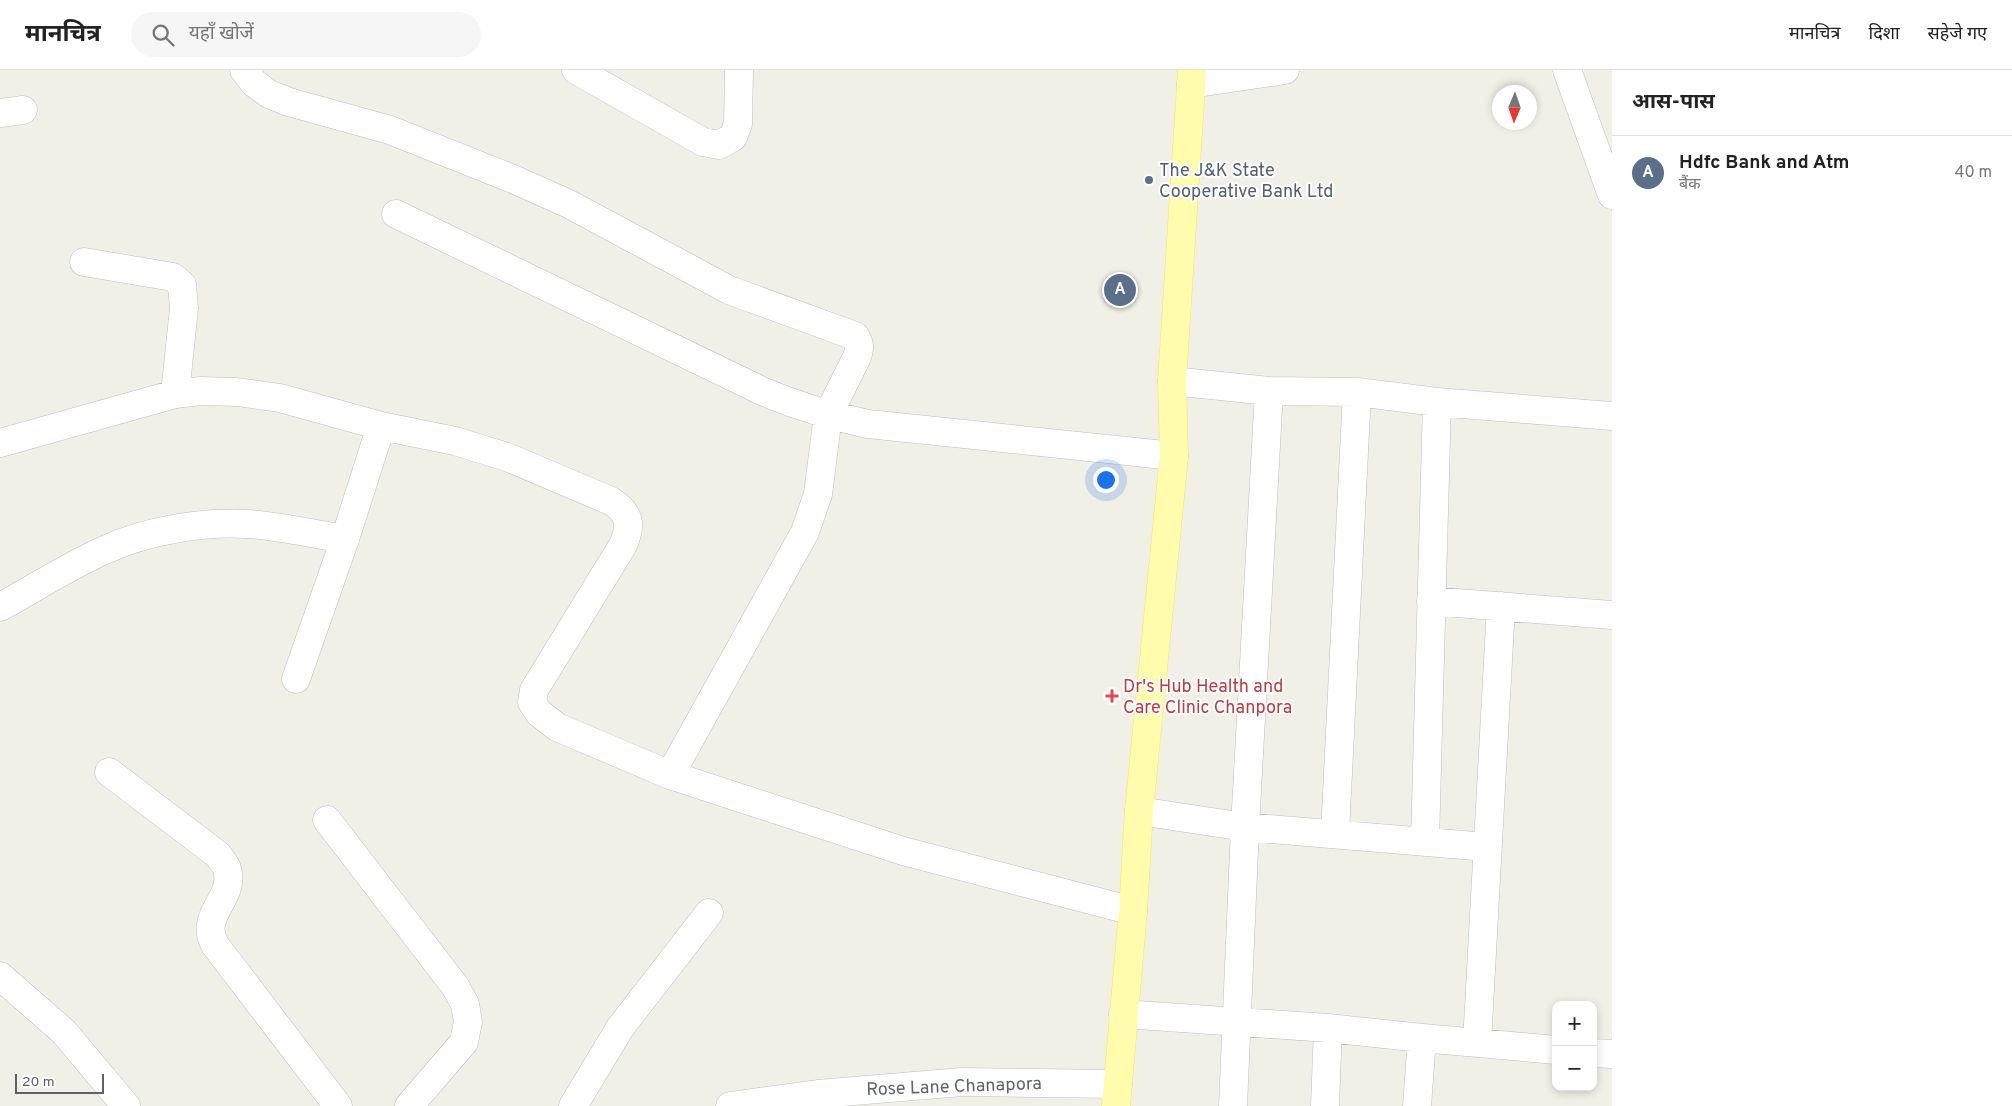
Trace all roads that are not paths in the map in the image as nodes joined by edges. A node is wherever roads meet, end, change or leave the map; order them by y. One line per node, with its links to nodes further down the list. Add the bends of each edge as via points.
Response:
1 (244, 70): 15 (street, via 254,84 269,94 390,130 513,179 569,204 729,290 855,336 860,349)
2 (576, 70): 3 (street, via 703,142 720,145 733,137 738,124)
3 (739, 70)
4 (1285, 70): 6 (street)
5 (1567, 70): 7 (street)
6 (1192, 77): 10 (main road)
7 (1612, 194)
8 (396, 214): 15 (street, via 762,391)
9 (84, 262): 13 (street, via 173,277 182,285 184,308)
10 (1172, 381): 11 (street); 19 (main road)
11 (1269, 391): 12 (street); 30 (street)
12 (1357, 392): 14 (street); 31 (street)
13 (175, 394): 17 (street, via 237,392 280,398); 18 (street)
14 (1437, 402): 16 (street); 21 (street)
15 (828, 416): 19 (street, via 868,424); 27 (street, via 818,494 805,532)
16 (1612, 416)
17 (381, 426): 20 (street); 27 (street, via 455,441 507,457 622,508 628,520 626,539 534,690 532,702 539,713 557,727)
18 (0, 443)
19 (1174, 456): 28 (main road)
20 (345, 539): 22 (street, via 247,524 204,525 169,531 107,549); 25 (street)
21 (1431, 601): 23 (street); 32 (street)
22 (0, 606)
23 (1501, 606): 24 (street); 33 (street)
24 (1612, 615)
25 (296, 679)
26 (109, 772): 47 (street, via 218,855 227,868 224,896 212,919 209,935)
27 (670, 775): 34 (street, via 903,851)
28 (1139, 811): 30 (street); 34 (main road)
29 (327, 820): 48 (street, via 455,986 464,1004 468,1022 464,1042)
30 (1245, 827): 31 (street); 38 (street)
31 (1335, 834): 32 (street)
32 (1425, 841): 33 (street)
33 (1487, 847): 41 (street)
34 (1133, 911): 37 (main road)
35 (709, 913): 49 (street, via 620,1028)
36 (0, 976): 46 (street, via 64,1032)
37 (1124, 1014): 38 (street); 45 (main road)
38 (1236, 1023): 39 (street); 51 (street)
39 (1328, 1028): 40 (street); 52 (street)
40 (1422, 1038): 41 (street); 53 (street)
41 (1478, 1043): 42 (street)
42 (1552, 1050)
43 (1597, 1053): 44 (street)
44 (1612, 1054)
45 (1117, 1095): 50 (street, Rose Lane Chanapora, via 962,1082 818,1094)
46 (126, 1106)
47 (338, 1106)
48 (409, 1106)
49 (572, 1106)
50 (730, 1106)
51 (1233, 1106)
52 (1325, 1106)
53 (1417, 1106)

